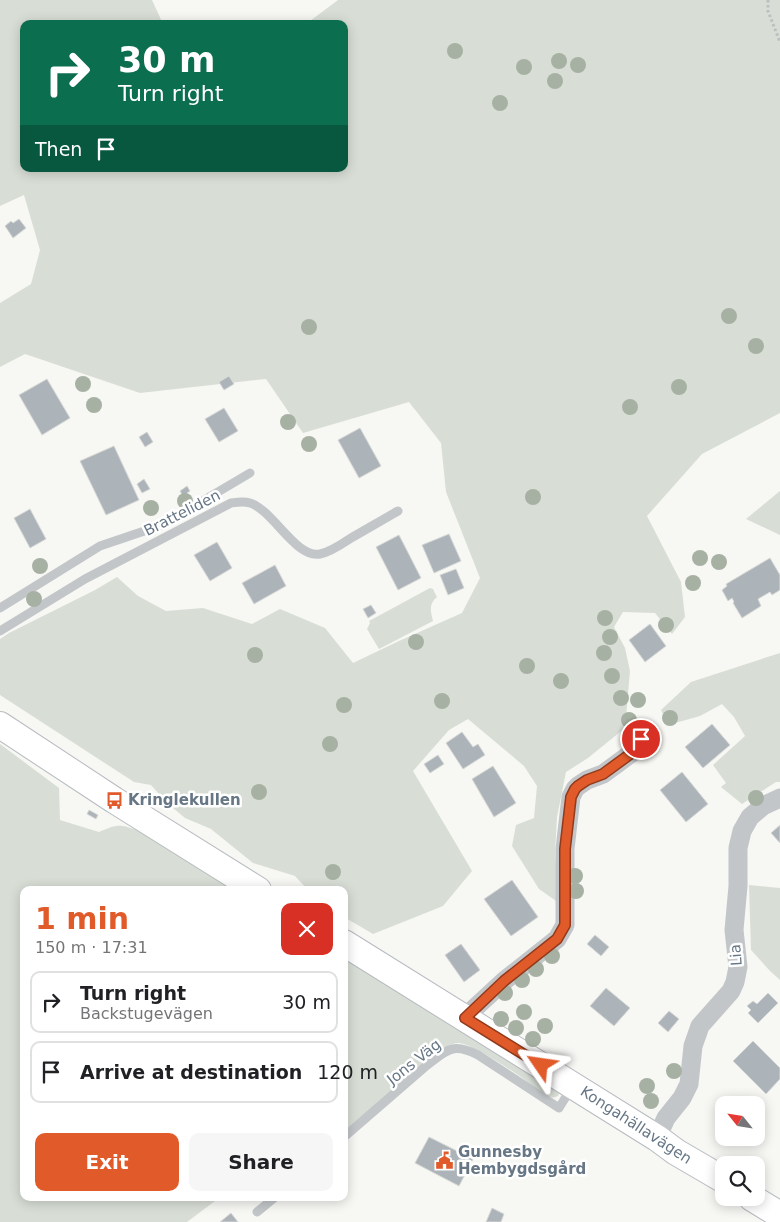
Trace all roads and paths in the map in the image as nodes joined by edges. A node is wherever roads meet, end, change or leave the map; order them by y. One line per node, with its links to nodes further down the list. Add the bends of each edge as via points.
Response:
1 (768, 0): 2 (path, via 768,11)
2 (780, 42)
3 (250, 473): 5 (lane, Bratteliden, via 162,525 100,546)
4 (398, 511): 6 (lane, Bratteliden, via 333,549 313,554 295,544 253,504 231,503 85,579)
5 (0, 608)
6 (0, 631)
7 (0, 725): 10 (main road)
8 (641, 739): 12 (street, via 633,752 603,774 578,786 571,797 565,849 565,925 557,939 504,981)
9 (780, 798): 15 (street, Lia, via 750,817 742,831 738,848 734,930 738,967 735,982 731,992 700,1026 693,1046 690,1084 666,1118)
10 (252, 886)
11 (348, 945): 12 (main road, Kongahällavägen)
12 (465, 1018): 13 (main road, Kongahällavägen)
13 (573, 1086): 14 (lane, Jons Väg, via 559,1108 478,1055 465,1048 451,1049 426,1066); 15 (main road, Kongahällavägen)
14 (348, 1134)
15 (657, 1138): 16 (main road, Kongahällavägen)
16 (715, 1175)
17 (270, 1201): 19 (lane)
18 (765, 1206): 20 (main road)
19 (257, 1212)
20 (780, 1215)

